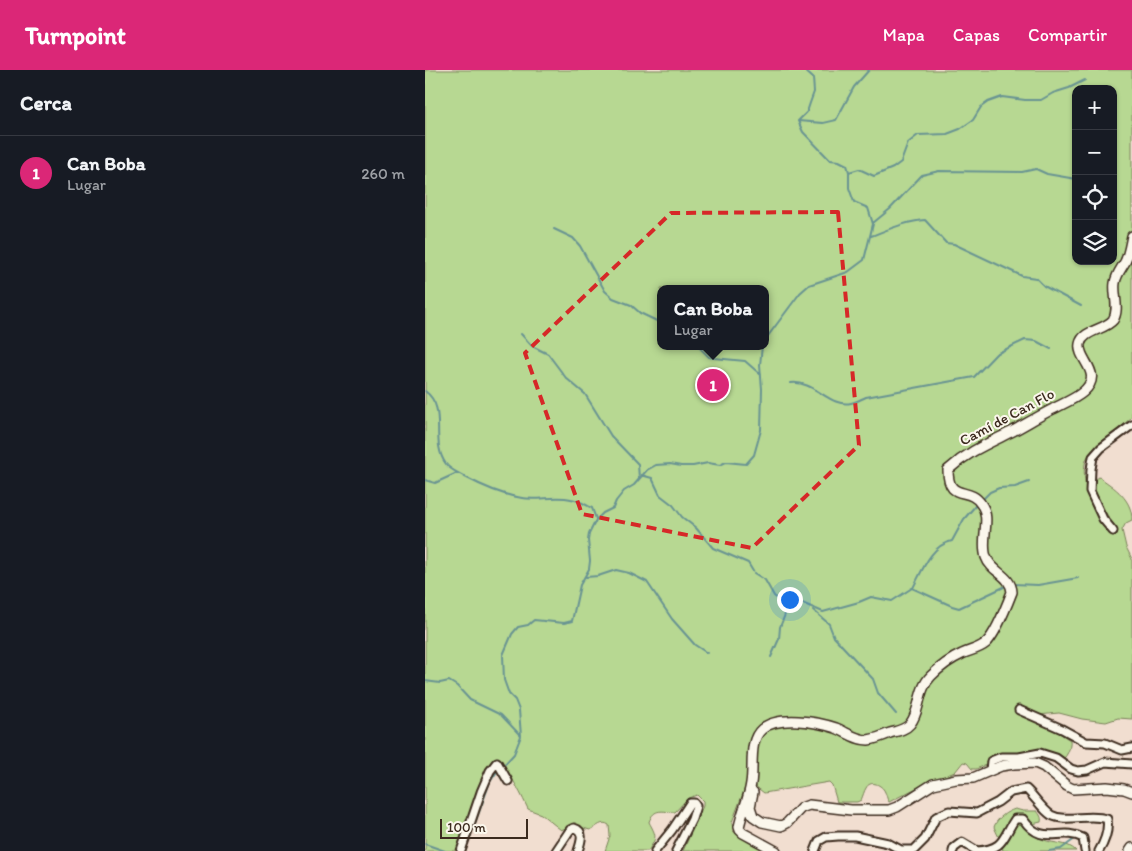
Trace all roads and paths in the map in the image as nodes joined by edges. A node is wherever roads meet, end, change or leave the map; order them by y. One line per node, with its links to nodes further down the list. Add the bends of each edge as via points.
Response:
1 (1132, 236): 9 (street, Camí de Can Flo, via 1115,281 1116,314 1080,343 1091,373 1091,380 1083,392 976,448 948,470 948,480 955,492 974,497 983,506 985,556 1012,587 988,642 957,656 932,675 922,689 910,724 903,729 863,740 834,727 812,723 785,721 767,725 755,740)
2 (1132, 426): 3 (street, via 1093,457 1090,491 1103,519)
3 (1113, 531)
4 (1019, 710): 5 (street, via 1086,742 1105,743 1122,750)
5 (1132, 748)
6 (1132, 764): 7 (street, via 1105,762 1087,770 1078,770 1040,753 997,758 991,761)
7 (989, 770): 9 (street, via 973,778 933,784 889,810 851,810 809,804 781,826 762,822 753,816); 10 (street, via 1035,763 1073,789 1107,787)
8 (508, 781): 12 (street, via 497,762 481,792)
9 (751, 784): 17 (street, via 739,830)
10 (1132, 792)
11 (1132, 848): 23 (street)
12 (461, 851)
13 (556, 851): 14 (street, via 574,828 581,835)
14 (578, 851)
15 (655, 851): 16 (street, via 690,803 694,803 695,810)
16 (676, 851)
17 (776, 851)
18 (815, 851): 22 (street, via 819,841 838,836 855,836 888,843 901,850 913,850 925,839 935,817 949,811 977,814 1011,792 1026,789 1051,815 1107,819 1105,841)
19 (953, 851): 20 (street, via 962,842)
20 (977, 851): 21 (street, via 997,847 1015,819 1023,819 1030,829 1041,834 1076,834 1083,838)
21 (1085, 851)
22 (1099, 851)
23 (1130, 851)

